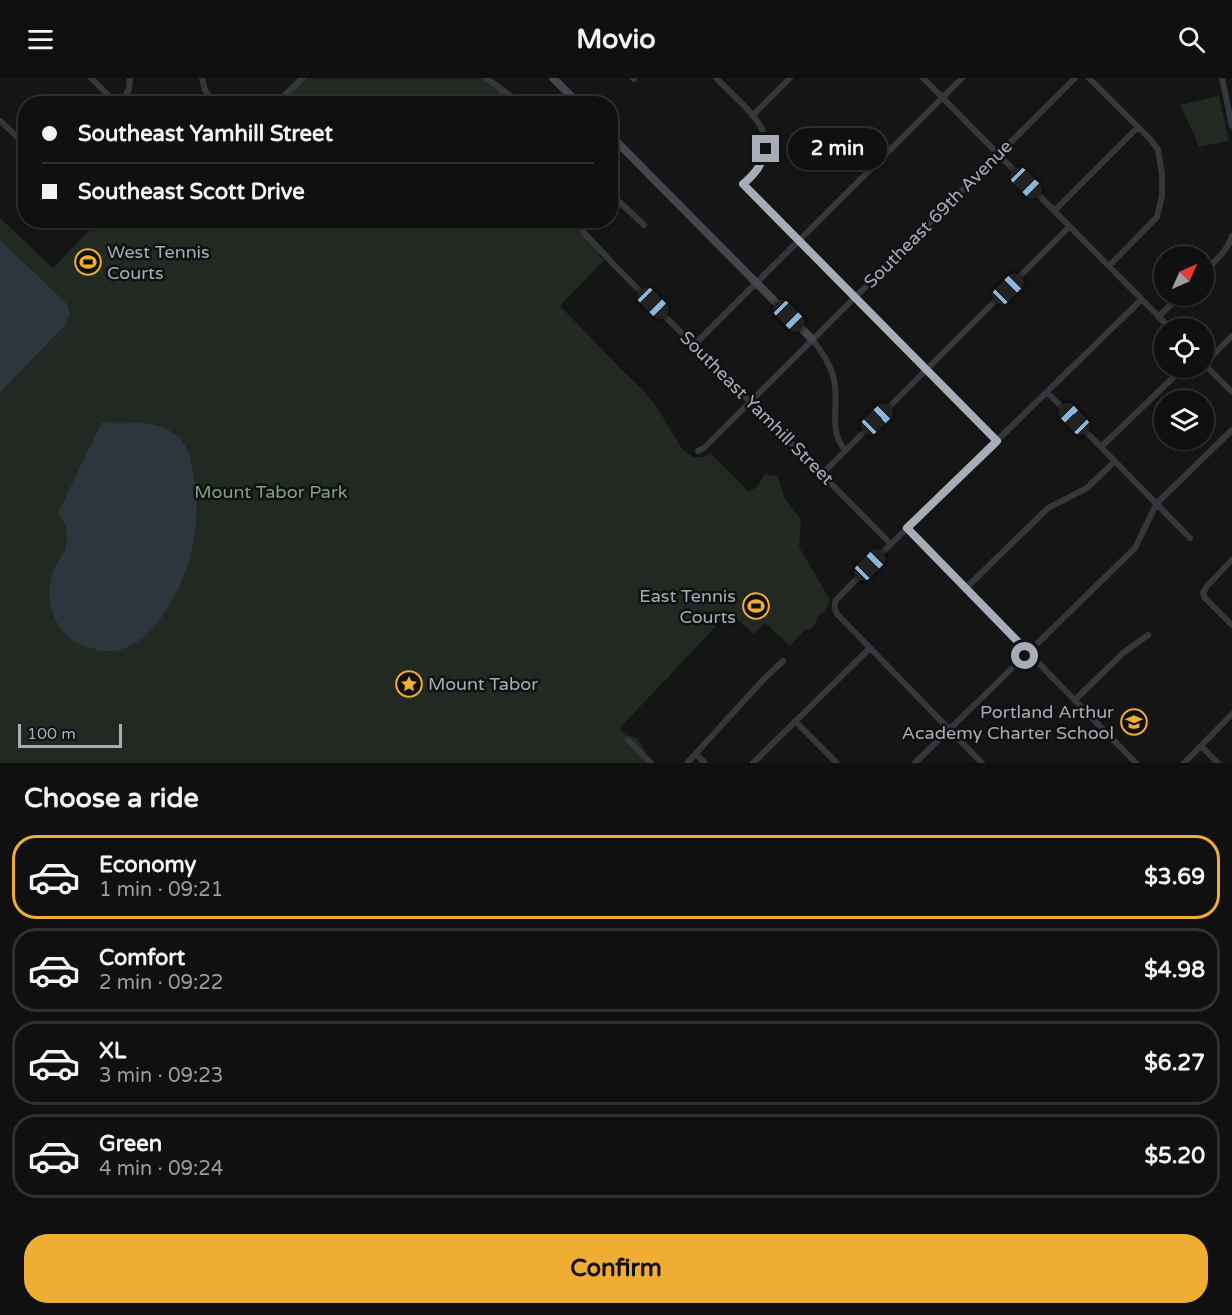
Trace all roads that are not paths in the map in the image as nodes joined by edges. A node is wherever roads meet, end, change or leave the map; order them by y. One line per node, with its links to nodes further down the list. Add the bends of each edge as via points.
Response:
1 (91, 78): 15 (street)
2 (129, 78): 16 (street)
3 (202, 78): 17 (street)
4 (303, 78): 18 (street)
5 (486, 78): 14 (street)
6 (553, 78): 21 (street)
7 (716, 78): 23 (street)
8 (790, 78): 23 (street)
9 (923, 78): 22 (street)
10 (962, 78): 22 (street)
11 (1075, 78): 29 (street, Southeast 69th Avenue)
12 (1089, 78): 26 (street)
13 (1222, 78): 25 (street)
14 (500, 88): 19 (street); 20 (street)
15 (110, 96)
16 (124, 96)
17 (209, 96)
18 (284, 96)
19 (504, 96)
20 (510, 96)
21 (571, 96)
22 (942, 98): 29 (street); 36 (street)
23 (752, 116): 36 (street, via 764,131 766,149 759,169 743,184)
24 (0, 121): 27 (street)
25 (1232, 126)
26 (1138, 127): 31 (street); 38 (street, via 1160,156 1162,196 1155,220)
27 (18, 138)
28 (618, 143): 39 (street)
29 (998, 154): 31 (street); 40 (street, Southeast 69th Avenue)
30 (618, 201): 32 (street)
31 (1054, 211): 33 (street)
32 (644, 225)
33 (1069, 227): 38 (street); 48 (street)
34 (580, 228): 46 (street, Southeast Yamhill Street)
35 (1232, 236): 37 (street)
36 (799, 241): 39 (street); 40 (street)
37 (1214, 262)
38 (1109, 266): 41 (street)
39 (756, 283): 45 (street); 46 (street)
40 (855, 296): 45 (street, Southeast 69th Avenue); 48 (street)
41 (1142, 300): 43 (street); 51 (street)
42 (1170, 306): 43 (street)
43 (1158, 317)
44 (1232, 336): 47 (street)
45 (812, 339): 53 (street, Southeast 69th Avenue); 57 (street, via 833,374 836,432)
46 (694, 345): 53 (street, Southeast Yamhill Street)
47 (1214, 353)
48 (927, 370): 55 (street); 57 (street)
49 (1214, 374): 52 (street)
50 (1173, 378): 56 (street)
51 (1047, 392): 55 (street); 56 (street)
52 (1232, 392)
53 (751, 401): 58 (street, Southeast 69th Avenue); 60 (street, Southeast Yamhill Street)
54 (1232, 429): 61 (street)
55 (997, 441): 62 (street)
56 (1101, 447): 59 (street)
57 (845, 450): 60 (street)
58 (698, 451)
59 (1115, 461): 61 (street); 66 (street, via 1087,488 1048,508)
60 (822, 474): 64 (street, Southeast Yamhill Street)
61 (1157, 503): 63 (street); 70 (street, via 1135,548)
62 (907, 528): 64 (street); 66 (street)
63 (1190, 537)
64 (891, 544): 69 (street, via 838,597 834,606)
65 (1232, 560): 67 (street, via 1203,592)
66 (966, 588): 70 (street)
67 (1232, 625)
68 (1148, 634): 72 (street)
69 (870, 648): 74 (street); 75 (street)
70 (1028, 652): 72 (street); 75 (street)
71 (783, 661): 78 (street)
72 (1075, 700): 86 (street)
73 (1232, 714): 77 (street)
74 (795, 721): 82 (street); 83 (street)
75 (949, 729): 84 (street); 85 (street)
76 (628, 740): 79 (street)
77 (1201, 746): 87 (street); 88 (street)
78 (696, 754): 80 (street); 81 (street)
79 (651, 763)
80 (687, 763)
81 (705, 763)
82 (753, 763)
83 (837, 763)
84 (915, 763)
85 (982, 763)
86 (1136, 763)
87 (1184, 763)
88 (1218, 763)

